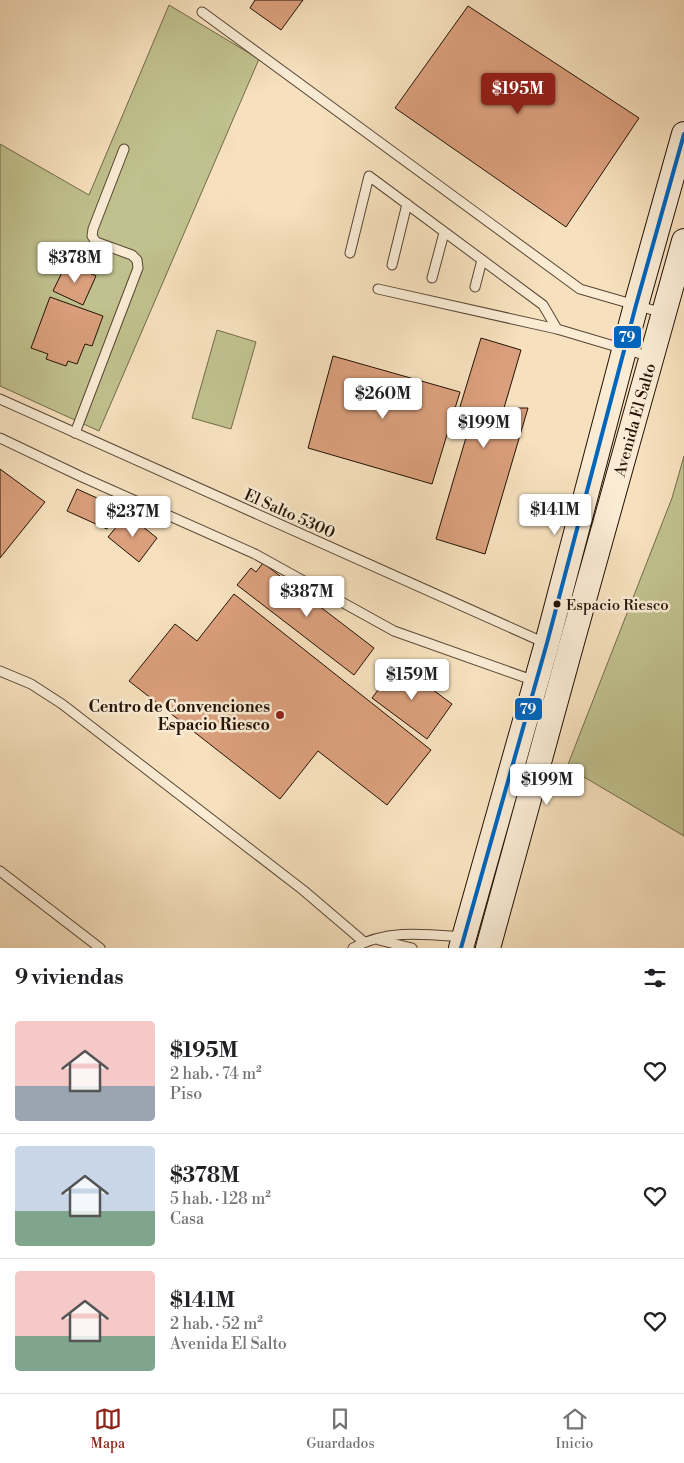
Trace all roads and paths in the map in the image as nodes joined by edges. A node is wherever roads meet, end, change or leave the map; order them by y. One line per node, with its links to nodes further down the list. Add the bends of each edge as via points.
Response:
1 (202, 12): 13 (lane, via 580,289)
2 (684, 134): 13 (main road, Avenida El Salto)
3 (124, 149): 19 (lane, via 92,236 96,242 132,255 138,268)
4 (407, 204): 5 (lane); 7 (lane, via 369,176); 9 (lane)
5 (444, 233): 8 (lane); 10 (lane)
6 (684, 241): 14 (main road, Avenida El Salto)
7 (350, 254)
8 (482, 260): 11 (lane); 15 (lane, via 543,305)
9 (392, 265)
10 (432, 278)
11 (475, 287)
12 (378, 289): 15 (lane)
13 (636, 305): 14 (lane); 16 (main road, Avenida El Salto)
14 (664, 313): 17 (main road, Avenida El Salto)
15 (557, 329): 16 (lane)
16 (624, 350): 17 (lane); 21 (main road, Avenida El Salto)
17 (652, 357): 21 (main road, Avenida El Salto)
18 (0, 399): 19 (lane, El Salto 5300)
19 (76, 433): 21 (lane, El Salto 5300)
20 (0, 438): 23 (lane, via 255,554 394,632)
21 (558, 648): 23 (main road, Avenida El Salto)
22 (0, 671): 26 (lane, via 30,684 62,704 303,890)
23 (547, 685): 27 (main road, Avenida El Salto); 31 (main road, Avenida El Salto)
24 (0, 871): 28 (lane)
25 (376, 939): 26 (lane); 27 (lane, via 403,934); 30 (lane)
26 (364, 942): 29 (lane)
27 (462, 943)
28 (100, 948)
29 (353, 948)
30 (412, 948)
31 (488, 948)

